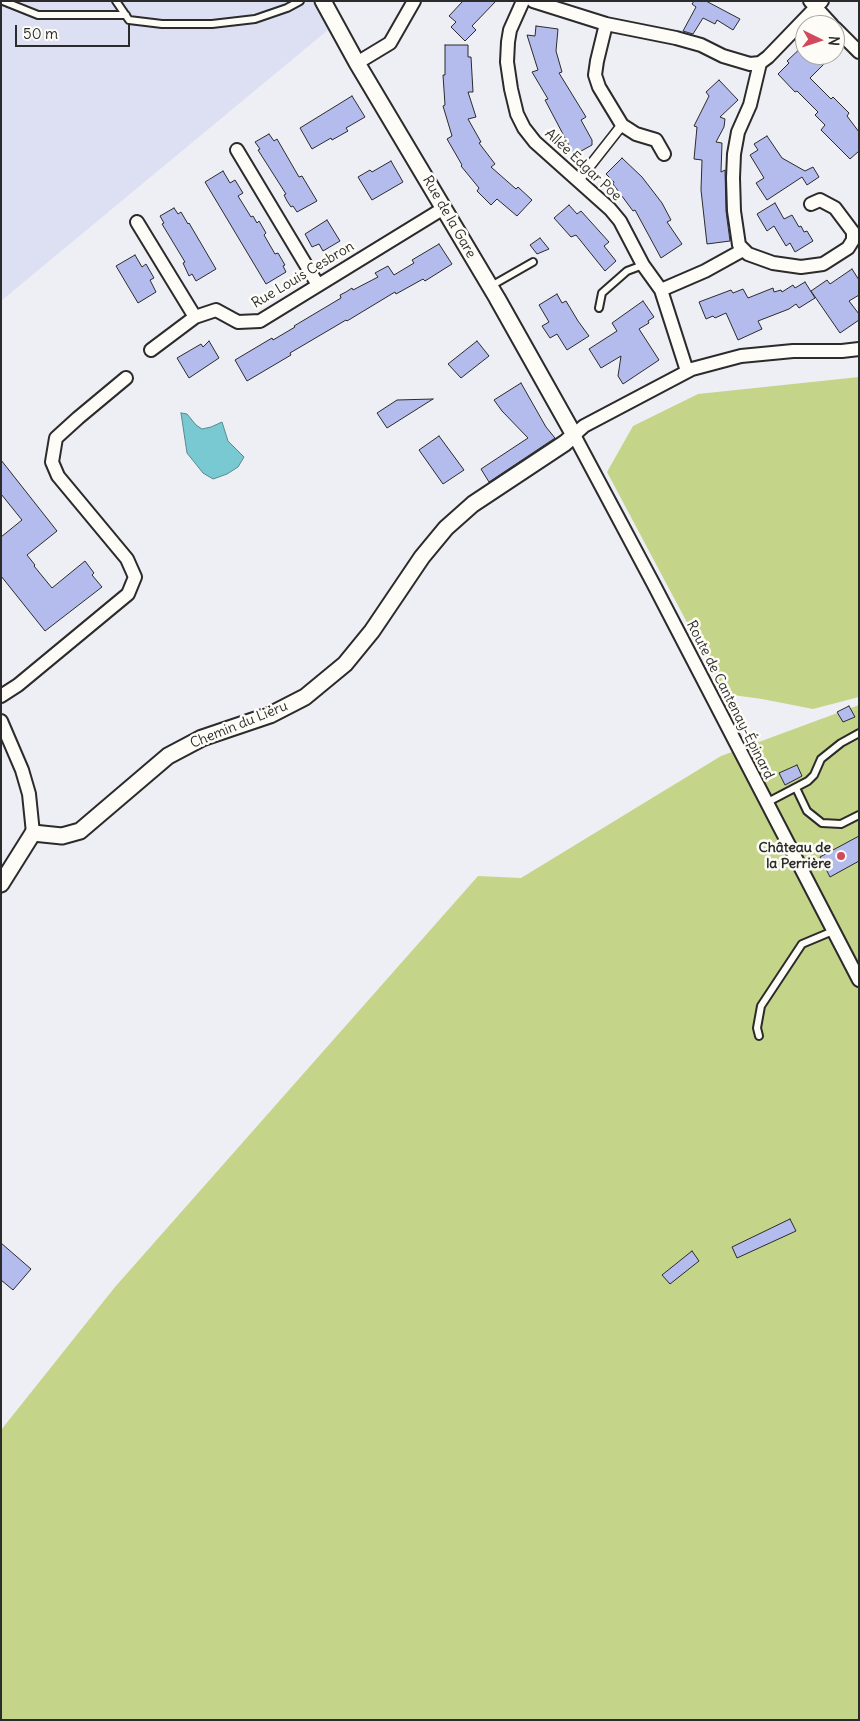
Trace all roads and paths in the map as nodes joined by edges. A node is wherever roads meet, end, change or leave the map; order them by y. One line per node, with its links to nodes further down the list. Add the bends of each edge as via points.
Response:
1 (3, 1): 9 (lane, via 38,16)
2 (116, 1): 9 (lane)
3 (300, 1): 9 (lane, via 255,19 212,24 146,22 130,20)
4 (323, 1): 14 (street, Rue de la Gare)
5 (414, 1): 14 (street, via 390,43)
6 (523, 1): 19 (street, Allée Edgar Poe, via 508,42 507,62 517,114 535,142)
7 (533, 1): 11 (street)
8 (816, 3): 10 (street); 15 (street)
9 (126, 15)
10 (825, 15)
11 (606, 24): 15 (street, via 701,45 744,63); 16 (street, via 595,75)
12 (845, 38): 13 (street)
13 (859, 52)
14 (357, 63): 21 (street, Rue de la Gare)
15 (760, 63): 23 (street, via 734,154 734,211 739,245)
16 (622, 125): 18 (street, via 636,134 656,140); 19 (street)
17 (237, 150): 26 (street)
18 (664, 154)
19 (578, 181): 25 (street, Allée Edgar Poe, via 620,221)
20 (811, 204): 23 (street, via 820,200 835,208 852,232 853,240 848,248 823,264 801,267 773,263)
21 (444, 208): 26 (street, Rue Louis Cesbron); 27 (street, Rue de la Gare)
22 (137, 222): 30 (street)
23 (743, 250): 28 (street)
24 (533, 262): 27 (lane)
25 (643, 265): 28 (street, Allée Edgar Poe); 29 (lane, via 627,271 602,293)
26 (318, 285): 30 (street, Rue Louis Cesbron, via 260,321 238,322 216,310)
27 (490, 286): 35 (street, Rue de la Gare)
28 (661, 290): 33 (street, Allée Edgar Poe)
29 (599, 308)
30 (195, 316): 32 (street, Rue Louis Cesbron)
31 (859, 349): 33 (street, via 741,356)
32 (151, 350)
33 (687, 371): 35 (street, via 584,426)
34 (126, 378): 36 (street, via 56,438 52,462 58,476 127,559 135,577 128,594)
35 (574, 435): 40 (street, Route de Cantenay-Épinard); 42 (street, Chemin du Liéru, via 473,504 446,528 345,664 305,697 270,715 202,738 168,756 80,831 62,836)
36 (1, 696)
37 (1, 721): 42 (street, via 27,786)
38 (859, 733): 39 (lane, via 821,759 814,775)
39 (796, 788): 40 (lane); 41 (lane, via 807,811 822,823 841,824)
40 (766, 803): 44 (street, Route de Cantenay-Épinard)
41 (859, 815)
42 (33, 833): 43 (street)
43 (1, 884)
44 (833, 931): 45 (street, Route de Cantenay-Épinard); 46 (lane, via 802,944 761,1006 757,1028)
45 (859, 980)
46 (759, 1036)

